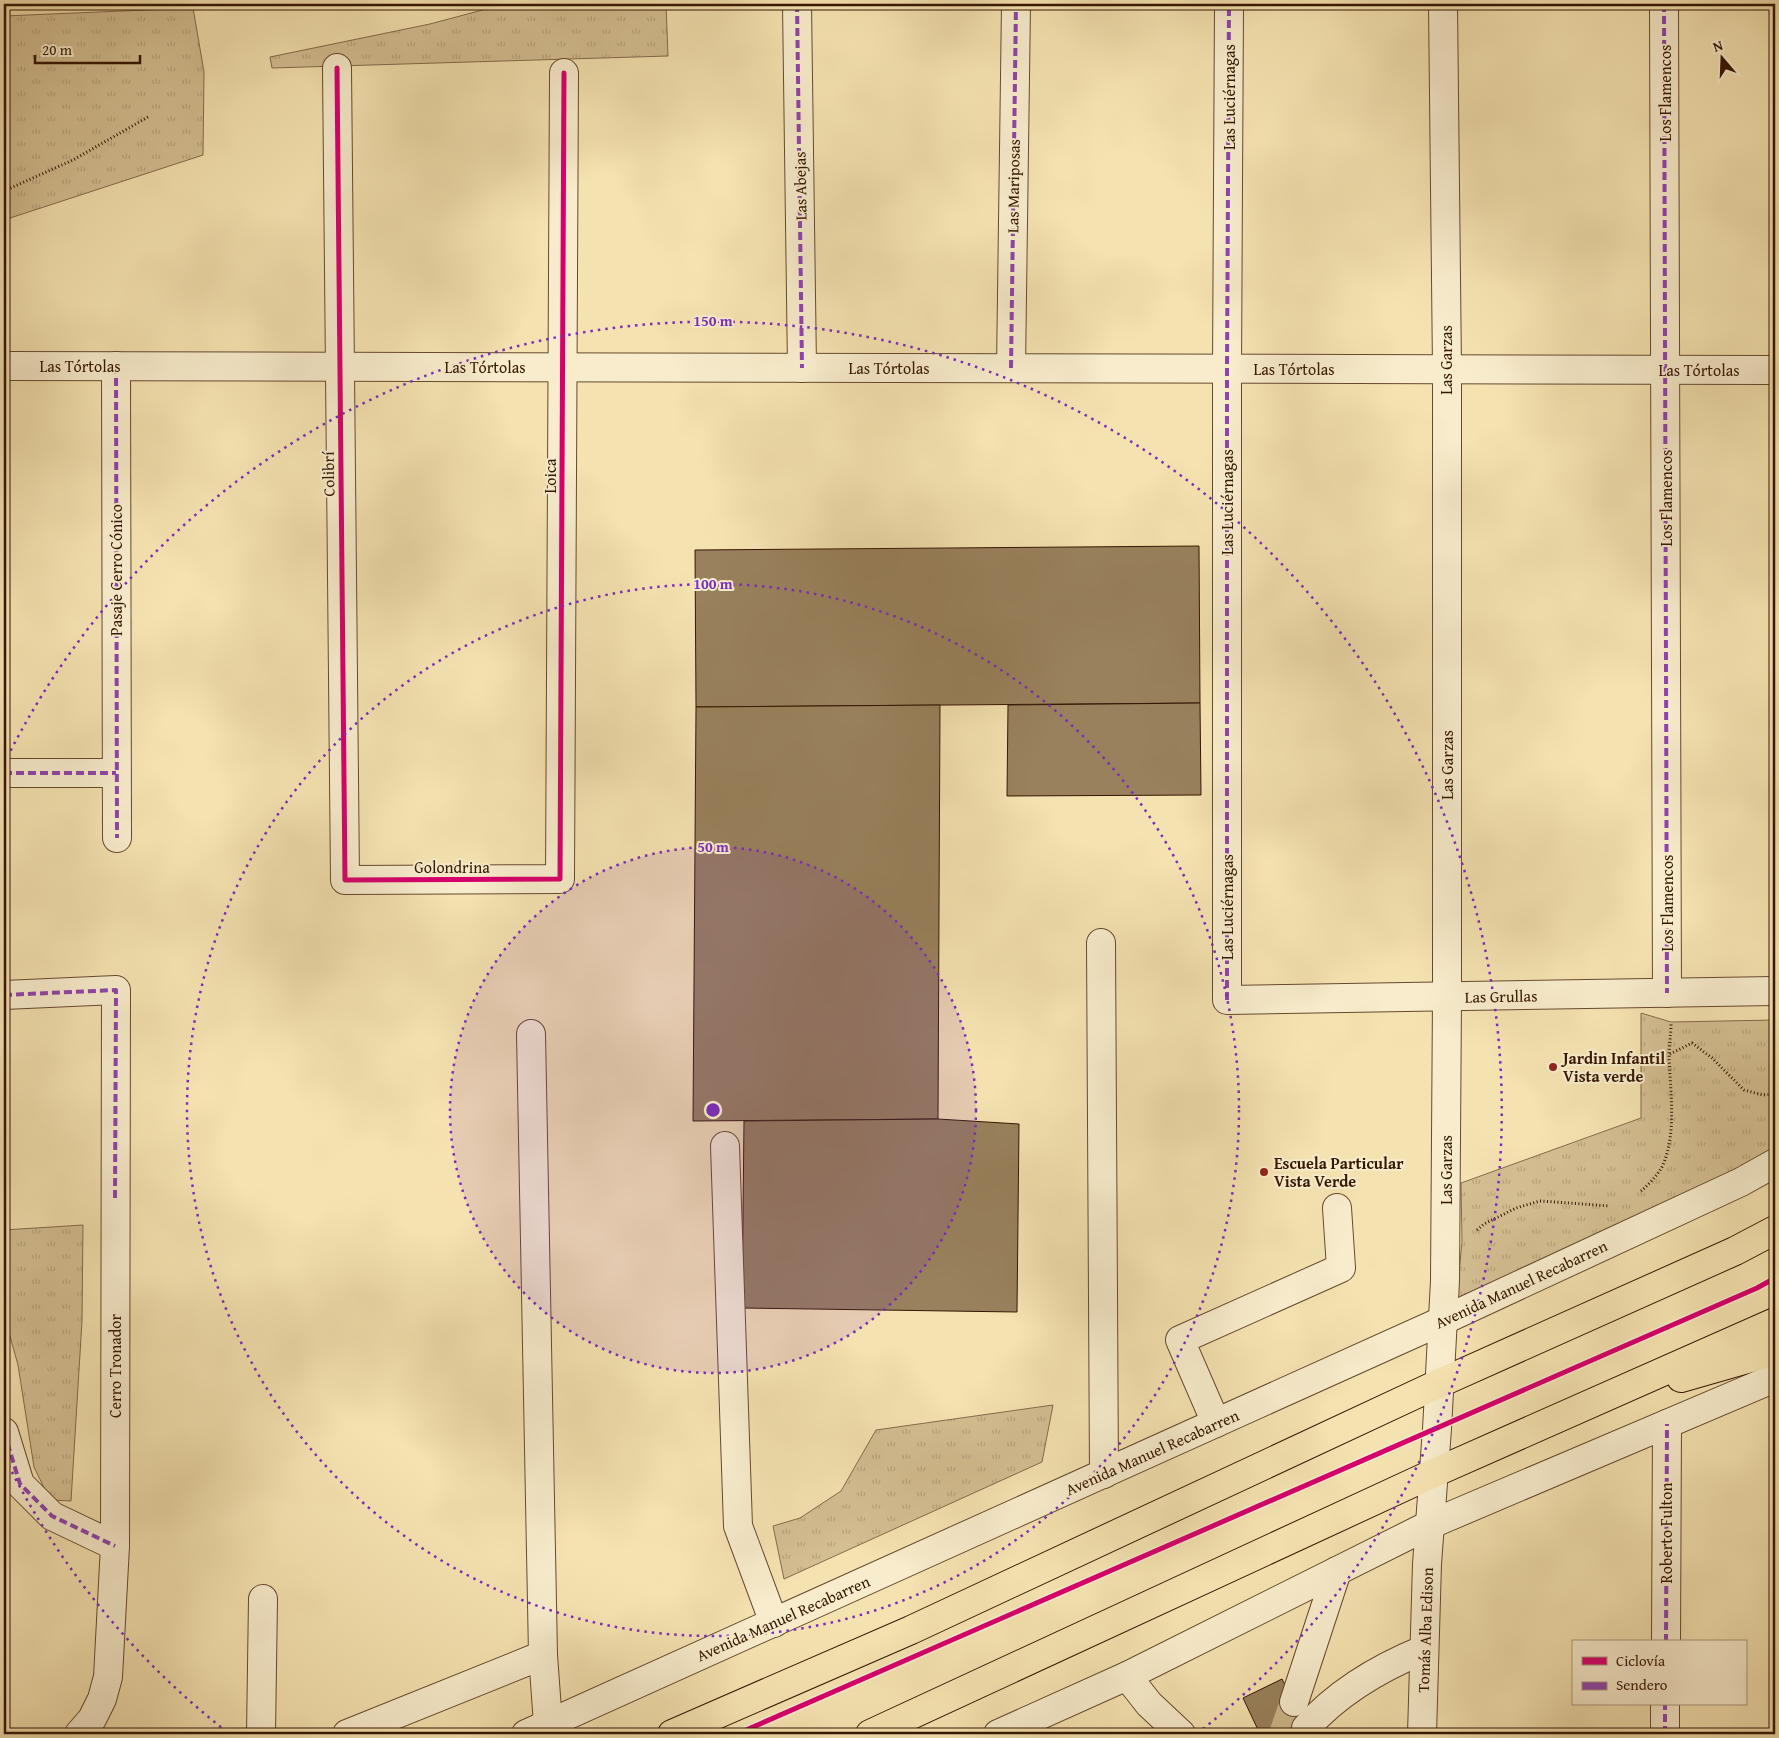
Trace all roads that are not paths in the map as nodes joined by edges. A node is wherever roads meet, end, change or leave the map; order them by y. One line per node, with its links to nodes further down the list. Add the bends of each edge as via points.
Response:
1 (797, 4): 12 (street, Las Abejas)
2 (1016, 4): 13 (street, Las Mariposas)
3 (1229, 4): 14 (street, Las Luciérnagas)
4 (1443, 4): 15 (street, Las Garzas)
5 (1664, 4): 16 (street, Los Flamencos)
6 (337, 68): 10 (street, Colibrí)
7 (564, 73): 11 (street, Loica)
8 (4, 366): 9 (street, Las Tórtolas)
9 (116, 366): 10 (street, Las Tórtolas); 19 (street, Pasaje Cerro Cónico)
10 (340, 367): 11 (street, Las Tórtolas); 22 (street, Colibrí)
11 (563, 367): 12 (street, Las Tórtolas); 21 (street, Loica)
12 (802, 368): 13 (street, Las Tórtolas)
13 (1011, 368): 14 (street, Las Tórtolas)
14 (1226, 369): 15 (street, Las Tórtolas); 28 (street, Las Luciérnagas)
15 (1447, 369): 16 (street, Las Tórtolas); 27 (street, Las Garzas)
16 (1666, 370): 17 (street, Las Tórtolas); 25 (street, Los Flamencos)
17 (1775, 370)
18 (4, 773): 19 (street)
19 (116, 773): 20 (street, Pasaje Cerro Cónico)
20 (117, 838)
21 (560, 879): 22 (street, Golondrina)
22 (345, 880)
23 (1101, 944): 44 (street)
24 (1775, 991): 25 (street, Las Grullas)
25 (1667, 993): 27 (street, Las Grullas)
26 (4, 995): 46 (street, Cerro Tronador, via 116,990)
27 (1447, 997): 28 (street, Las Grullas); 34 (street, Las Garzas)
28 (1227, 1000)
29 (531, 1034): 52 (street)
30 (725, 1146): 49 (street, via 738,1526)
31 (1775, 1163): 34 (street, Avenida Manuel Recabarren, via 1741,1182)
32 (1337, 1208): 40 (street, via 1341,1268 1180,1340)
33 (1775, 1230): 38 (main road)
34 (1444, 1320): 38 (street, Las Garzas); 40 (street, Avenida Manuel Recabarren)
35 (1775, 1322): 39 (main road)
36 (1775, 1351): 39 (main road, via 1722,1368)
37 (1775, 1378): 41 (street)
38 (1440, 1383): 43 (street, Las Garzas); 62 (main road, via 911,1630)
39 (1602, 1398): 43 (main road)
40 (1216, 1423): 44 (street, Avenida Manuel Recabarren)
41 (1667, 1424): 45 (street); 50 (street, Roberto Fulton)
42 (4, 1432): 46 (street, via 20,1484 52,1516)
43 (1434, 1473): 45 (street, Las Garzas); 55 (main road)
44 (1104, 1474): 49 (street, Avenida Manuel Recabarren)
45 (1429, 1525): 47 (street); 51 (street, Tomás Alba Edison)
46 (115, 1546): 59 (street, Cerro Tronador, via 108,1677 92,1719)
47 (1337, 1571): 53 (street); 54 (street)
48 (263, 1599): 60 (street)
49 (774, 1622): 58 (street, Avenida Manuel Recabarren)
50 (1666, 1640)
51 (1423, 1650): 57 (street, via 1360,1682 1331,1703); 67 (street, Tomás Alba Edison)
52 (543, 1655): 58 (street); 61 (street)
53 (1127, 1676): 65 (street); 66 (street, via 1149,1704)
54 (1294, 1702)
55 (930, 1706): 63 (main road); 64 (main road)
56 (1665, 1706): 68 (street)
57 (1306, 1728)
58 (537, 1729)
59 (79, 1734)
60 (262, 1734)
61 (347, 1734)
62 (672, 1734)
63 (870, 1734)
64 (888, 1734)
65 (998, 1734)
66 (1180, 1734)
67 (1422, 1734)
68 (1665, 1734)

